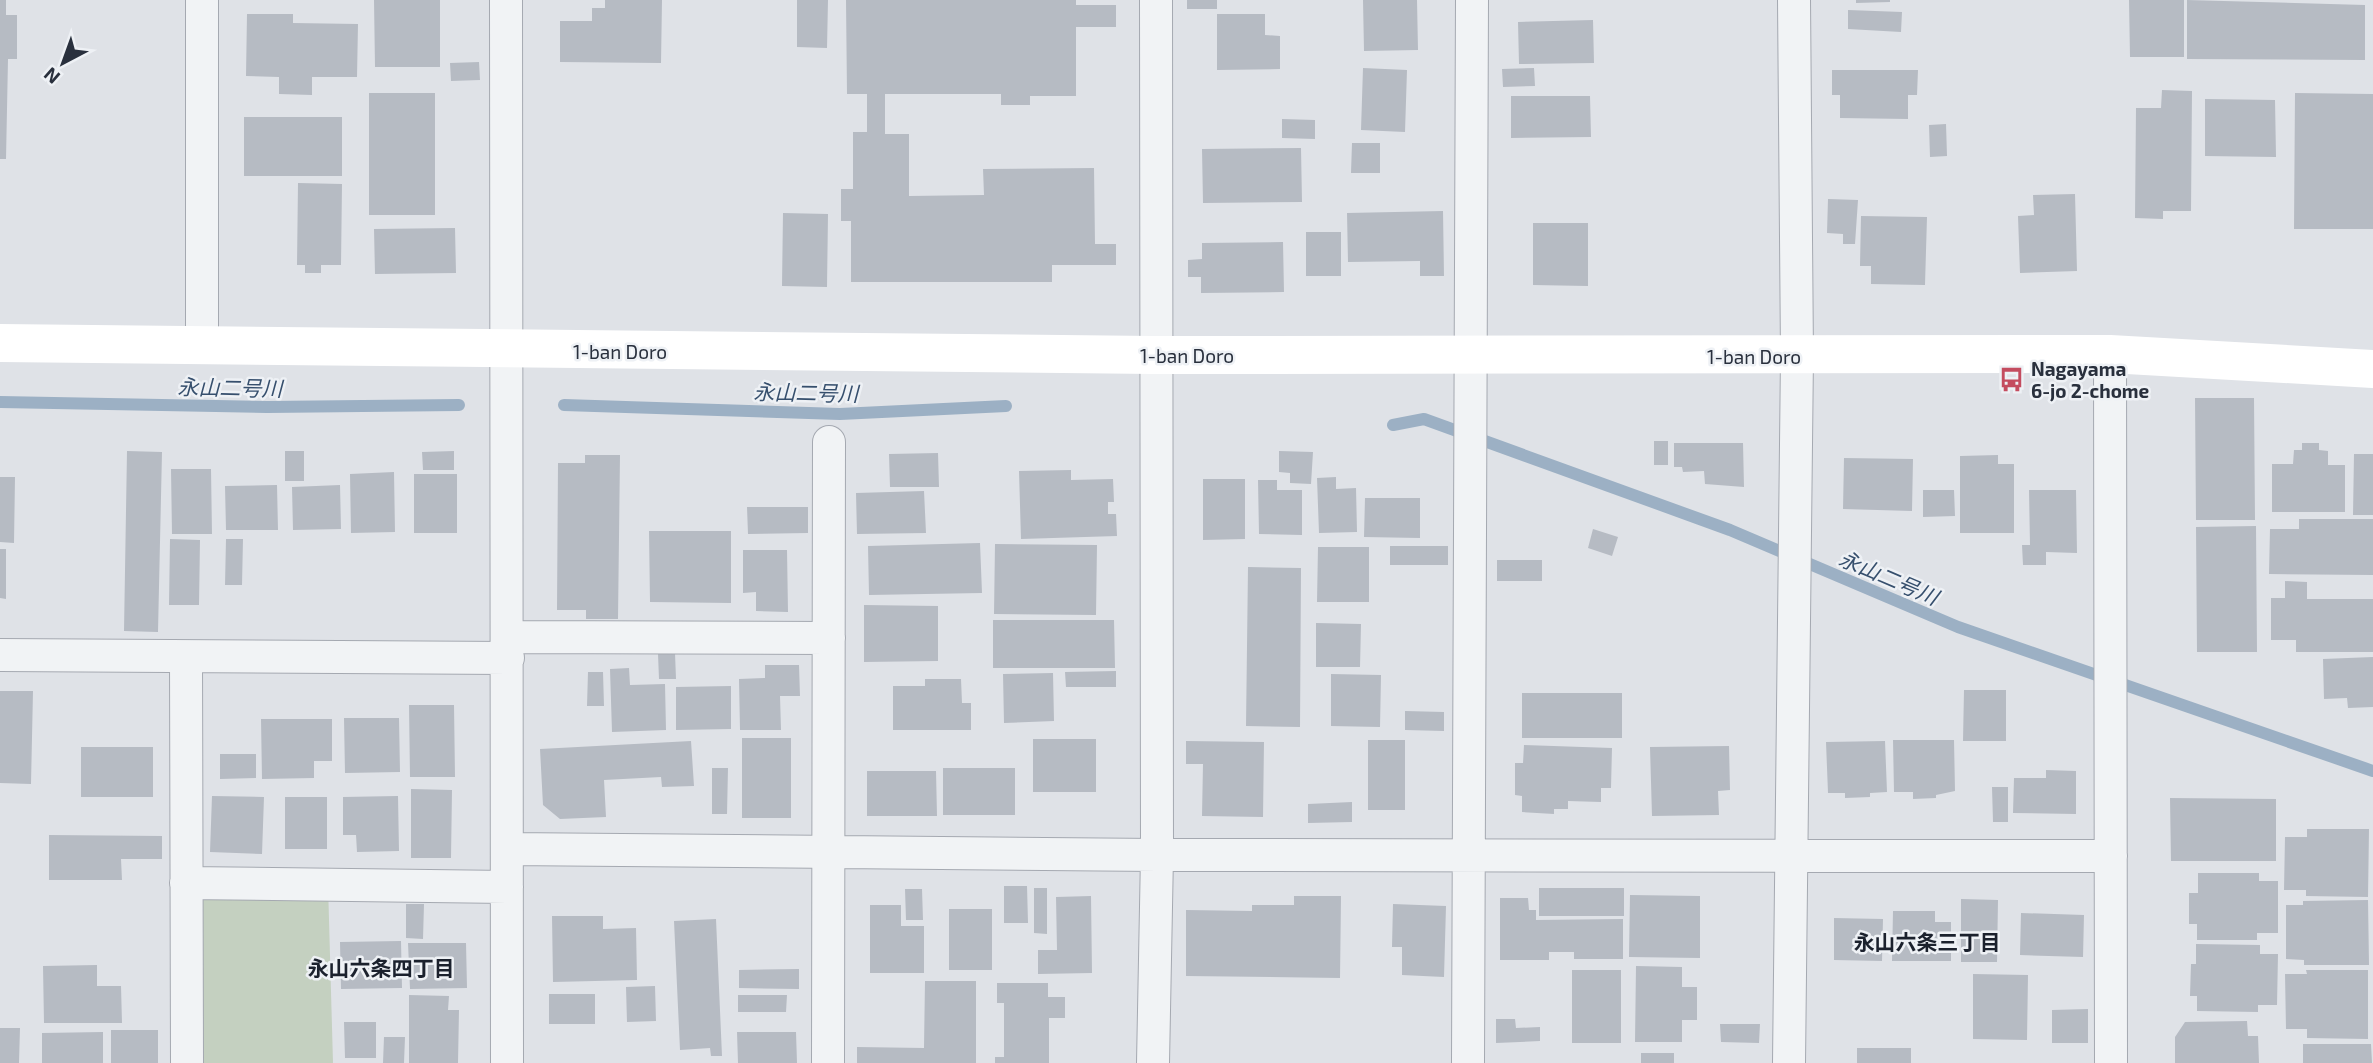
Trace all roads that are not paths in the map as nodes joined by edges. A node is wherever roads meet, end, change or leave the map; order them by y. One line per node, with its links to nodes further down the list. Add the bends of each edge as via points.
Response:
1 (202, 0): 7 (street)
2 (506, 0): 8 (street)
3 (1156, 0): 11 (street)
4 (1472, 0): 9 (street)
5 (1794, 0): 12 (street)
6 (0, 343): 7 (street, 1-ban Doro)
7 (202, 346): 8 (street, 1-ban Doro)
8 (506, 350): 11 (street, 1-ban Doro); 16 (street)
9 (1472, 354): 11 (street, 1-ban Doro); 12 (street, 1-ban Doro); 22 (street)
10 (2110, 354): 12 (street, 1-ban Doro); 13 (street, 1-ban Doro); 24 (street)
11 (1154, 355): 21 (street)
12 (1797, 356): 23 (street)
13 (2373, 369)
14 (829, 442): 15 (street)
15 (829, 638): 16 (street); 20 (street)
16 (508, 647): 18 (street); 19 (street)
17 (0, 655): 18 (street)
18 (186, 658): 25 (street)
19 (509, 849): 20 (street); 26 (street)
20 (828, 853): 21 (street); 29 (street)
21 (1157, 855): 22 (street); 30 (street)
22 (1469, 855): 23 (street); 31 (street)
23 (1791, 855): 24 (street); 32 (street)
24 (2112, 856): 33 (street)
25 (186, 883): 26 (street); 27 (street)
26 (507, 887): 28 (street)
27 (187, 1063)
28 (507, 1063)
29 (828, 1063)
30 (1153, 1063)
31 (1468, 1063)
32 (1789, 1063)
33 (2111, 1063)

